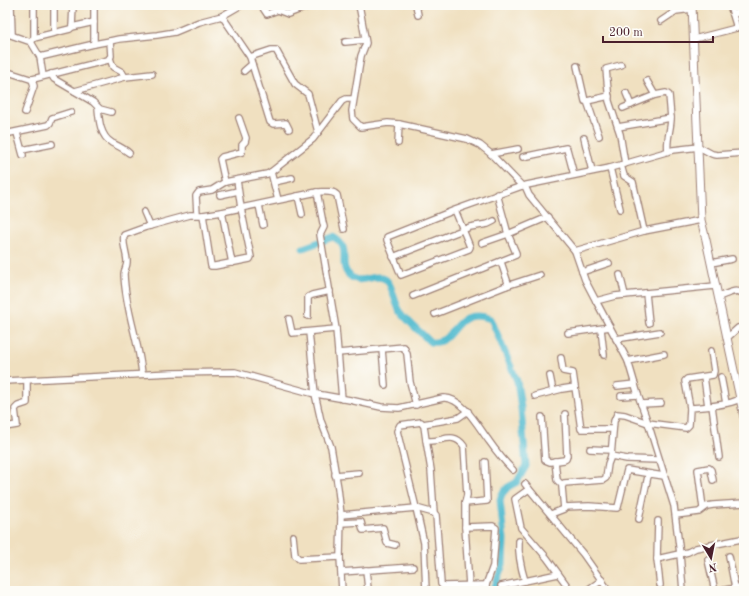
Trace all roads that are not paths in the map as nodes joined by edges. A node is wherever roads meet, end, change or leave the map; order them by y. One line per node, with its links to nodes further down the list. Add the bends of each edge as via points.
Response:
1 (11, 5): 27 (street)
2 (34, 5): 29 (street)
3 (54, 5): 26 (street)
4 (73, 5): 23 (street)
5 (94, 5): 21 (street)
6 (261, 5): 14 (street, via 268,14 278,10 288,14)
7 (312, 5): 14 (street)
8 (323, 5): 9 (street)
9 (330, 5)
10 (358, 5): 30 (street)
11 (416, 5): 18 (street)
12 (730, 5): 17 (street)
13 (237, 6): 19 (street)
14 (303, 7)
15 (692, 7): 20 (street, via 676,11); 28 (main road)
16 (744, 11): 17 (street)
17 (733, 14): 24 (street)
18 (418, 15)
19 (222, 16): 31 (street, via 175,32); 35 (street)
20 (661, 21)
21 (94, 22): 23 (street); 33 (street)
22 (744, 26): 24 (street)
23 (72, 27): 26 (street)
24 (737, 28): 28 (street)
25 (5, 33): 27 (street)
26 (54, 33): 29 (street)
27 (12, 34): 29 (street)
28 (694, 39): 72 (main road)
29 (33, 40): 34 (street)
30 (365, 40): 32 (street); 51 (street)
31 (110, 41): 33 (street); 36 (street)
32 (345, 42)
33 (94, 44): 34 (street)
34 (40, 57): 45 (street)
35 (250, 57): 37 (street); 65 (street, via 276,50 295,84 308,94)
36 (110, 58): 42 (street); 44 (street, via 113,68 122,72)
37 (252, 64): 41 (street); 64 (street, via 270,122 286,124)
38 (621, 65): 50 (street, via 606,69)
39 (577, 66): 52 (street)
40 (5, 71): 45 (street)
41 (244, 71)
42 (51, 74): 45 (street); 47 (street, via 54,79)
43 (152, 74): 44 (street)
44 (125, 77): 47 (street)
45 (37, 78): 57 (street)
46 (647, 81): 49 (street)
47 (75, 91): 55 (street)
48 (626, 93): 54 (street)
49 (655, 95): 54 (street); 61 (street, via 669,95)
50 (608, 96): 52 (street); 63 (street)
51 (353, 99): 62 (street, via 353,119 360,127); 65 (street, via 342,101)
52 (586, 101): 53 (street); 68 (street)
53 (578, 102)
54 (631, 105): 56 (street)
55 (98, 108): 59 (street); 75 (street, via 104,135 110,142)
56 (623, 108)
57 (25, 112)
58 (71, 112): 66 (street, via 52,118 48,125)
59 (111, 112)
60 (239, 118): 86 (street, via 246,138 242,152 220,159)
61 (671, 118): 63 (street); 74 (street)
62 (399, 124): 70 (street); 77 (street, via 466,139 480,145)
63 (618, 127): 79 (street)
64 (289, 129)
65 (318, 132): 82 (street, via 313,139)
66 (17, 133): 67 (street); 71 (street, via 23,153)
67 (5, 134)
68 (600, 136)
69 (584, 138): 81 (street)
70 (398, 142)
71 (52, 144)
72 (699, 147): 74 (street); 76 (street, via 717,155); 104 (main road)
73 (518, 149): 77 (street)
74 (668, 151): 79 (street)
75 (129, 153)
76 (744, 153)
77 (491, 154): 88 (street)
78 (523, 157): 83 (street, via 566,148)
79 (623, 164): 80 (street); 110 (street, via 624,176 633,182)
80 (610, 168): 81 (street); 97 (street)
81 (592, 171): 83 (street)
82 (271, 172): 85 (street); 87 (street)
83 (574, 175): 88 (street)
84 (292, 178): 87 (street)
85 (236, 180): 86 (street); 89 (street)
86 (225, 182): 101 (street, via 212,190 196,194)
87 (274, 182): 94 (street)
88 (524, 186): 92 (street); 103 (street)
89 (238, 191): 91 (street); 96 (street)
90 (317, 192): 93 (street); 108 (street, via 337,195); 125 (street, via 324,227 320,233)
91 (220, 194)
92 (498, 194): 98 (street); 111 (street)
93 (298, 196): 94 (street); 102 (street)
94 (278, 200): 95 (street)
95 (259, 204): 96 (street); 106 (street)
96 (241, 208): 100 (street); 117 (street, via 251,258)
97 (620, 209)
98 (454, 210): 109 (street); 114 (street, via 387,237)
99 (144, 212): 107 (street)
100 (222, 212): 101 (street); 117 (street)
101 (200, 214): 107 (street); 117 (street, via 212,266)
102 (302, 214)
103 (548, 217): 111 (street); 113 (street)
104 (701, 220): 110 (street); 119 (main road)
105 (494, 221): 109 (street)
106 (263, 225)
107 (146, 227): 152 (street, via 123,236 127,262 124,274)
108 (344, 229)
109 (463, 230): 114 (street); 114 (street, via 470,246 467,250 402,276)
110 (644, 231): 113 (street)
111 (508, 234): 112 (street); 116 (street, via 516,255)
112 (482, 243)
113 (575, 251): 120 (street)
114 (393, 257)
115 (732, 259): 119 (street)
116 (501, 262): 123 (street, via 508,281); 128 (street)
117 (232, 263)
118 (609, 263): 120 (street)
119 (711, 264): 124 (main road)
120 (582, 272): 131 (street)
121 (620, 275): 129 (street)
122 (540, 276): 123 (street)
123 (506, 286): 132 (street)
124 (716, 286): 126 (street); 130 (main road)
125 (330, 291): 133 (street, via 308,297); 138 (street)
126 (646, 293): 129 (street); 135 (street)
127 (742, 293): 130 (street, via 735,291)
128 (413, 296)
129 (625, 296): 131 (street)
130 (718, 297): 143 (main road)
131 (596, 301): 136 (street)
132 (435, 314)
133 (308, 316)
134 (289, 319): 140 (street, via 291,332)
135 (649, 323)
136 (610, 327): 139 (street); 144 (street)
137 (744, 327): 143 (street, via 738,328)
138 (336, 329): 140 (street); 147 (street)
139 (601, 329): 142 (street); 149 (street)
140 (309, 332): 163 (street)
141 (660, 332): 144 (street)
142 (568, 333)
143 (727, 338): 167 (main road)
144 (616, 339): 151 (street)
145 (382, 349): 147 (street); 159 (street); 172 (street, via 406,348)
146 (711, 351): 154 (street, via 714,374)
147 (338, 353): 168 (street)
148 (664, 354): 151 (street)
149 (604, 355)
150 (561, 358): 160 (street, via 563,371 573,373)
151 (628, 361): 158 (street)
152 (142, 374): 156 (street); 163 (street, via 235,372)
153 (550, 376): 162 (street)
154 (704, 377): 173 (street); 174 (street, via 686,380)
155 (721, 377): 170 (street)
156 (27, 380): 157 (street); 181 (street, via 27,403 15,409 17,425)
157 (5, 381)
158 (635, 384): 161 (street); 164 (street)
159 (385, 386)
160 (575, 386): 162 (street); 182 (street, via 581,429)
161 (617, 386)
162 (553, 391): 165 (street)
163 (315, 394): 168 (street); 193 (street)
164 (638, 395): 166 (street); 171 (street)
165 (535, 396)
166 (621, 396)
167 (742, 397): 170 (street); 178 (main road)
168 (342, 399): 172 (street, via 391,408)
169 (661, 403): 171 (street)
170 (726, 403): 173 (street)
171 (641, 404): 179 (street)
172 (416, 405): 175 (street, via 447,398)
173 (710, 406): 174 (street); 186 (street)
174 (690, 408): 179 (street, via 688,428)
175 (468, 411): 180 (street, via 458,418); 190 (street)
176 (565, 414): 188 (street, via 567,458)
177 (542, 417): 188 (street, via 544,458 546,461)
178 (744, 417)
179 (648, 423): 182 (street, via 617,414); 187 (street)
180 (423, 424): 183 (street); 200 (street, via 420,422 400,425 397,430)
181 (5, 427)
182 (613, 429): 185 (street)
183 (426, 440): 197 (street, via 454,438 464,446 468,495); 202 (street, via 432,470)
184 (590, 449): 185 (street)
185 (611, 453): 187 (street); 196 (street, via 605,479)
186 (718, 457)
187 (659, 460): 194 (street)
188 (555, 461): 196 (street, via 557,480)
189 (485, 462): 197 (street, via 488,501)
190 (513, 470)
191 (359, 473): 193 (street)
192 (651, 474): 194 (street); 199 (street, via 627,470 617,508); 206 (street, via 646,480)
193 (335, 475): 204 (street)
194 (664, 476): 205 (street)
195 (713, 480): 201 (street, via 709,468 698,470)
196 (562, 485): 199 (street)
197 (465, 503): 209 (street)
198 (744, 503): 201 (street)
199 (564, 507): 203 (street, via 563,510)
200 (416, 508): 202 (street); 204 (street); 234 (street, via 424,543)
201 (703, 508): 205 (street, via 699,512)
202 (434, 512): 232 (street, via 441,584)
203 (551, 514): 222 (street, via 527,486 515,499 521,528); 223 (street)
204 (341, 515): 208 (street)
205 (676, 515): 214 (street)
206 (639, 519)
207 (658, 521): 217 (street)
208 (340, 523): 213 (street, via 361,522 362,529 365,530 383,528 387,543); 216 (street)
209 (465, 528): 225 (street); 229 (street, via 496,528 493,566)
210 (293, 536): 216 (street, via 295,555 298,559)
211 (744, 540): 214 (street, via 696,548)
212 (519, 541): 224 (street, via 518,548)
213 (395, 545)
214 (680, 554): 217 (street); 238 (street)
215 (729, 556): 230 (street)
216 (340, 557): 221 (street)
217 (656, 559): 226 (street)
218 (708, 560): 239 (street)
219 (413, 567): 220 (street)
220 (366, 570): 221 (street); 231 (street)
221 (341, 572): 233 (street)
222 (558, 574): 224 (street); 235 (street)
223 (602, 580): 236 (street); 237 (street)
224 (525, 581): 227 (street)
225 (469, 585): 229 (street); 232 (street)
226 (660, 585)
227 (501, 586)
228 (744, 586): 230 (street)
229 (486, 588)
230 (735, 588): 240 (street)
231 (368, 589)
232 (460, 589)
233 (342, 591)
234 (426, 591)
235 (571, 591)
236 (586, 591)
237 (609, 591)
238 (683, 591)
239 (715, 591)
240 (721, 591)

